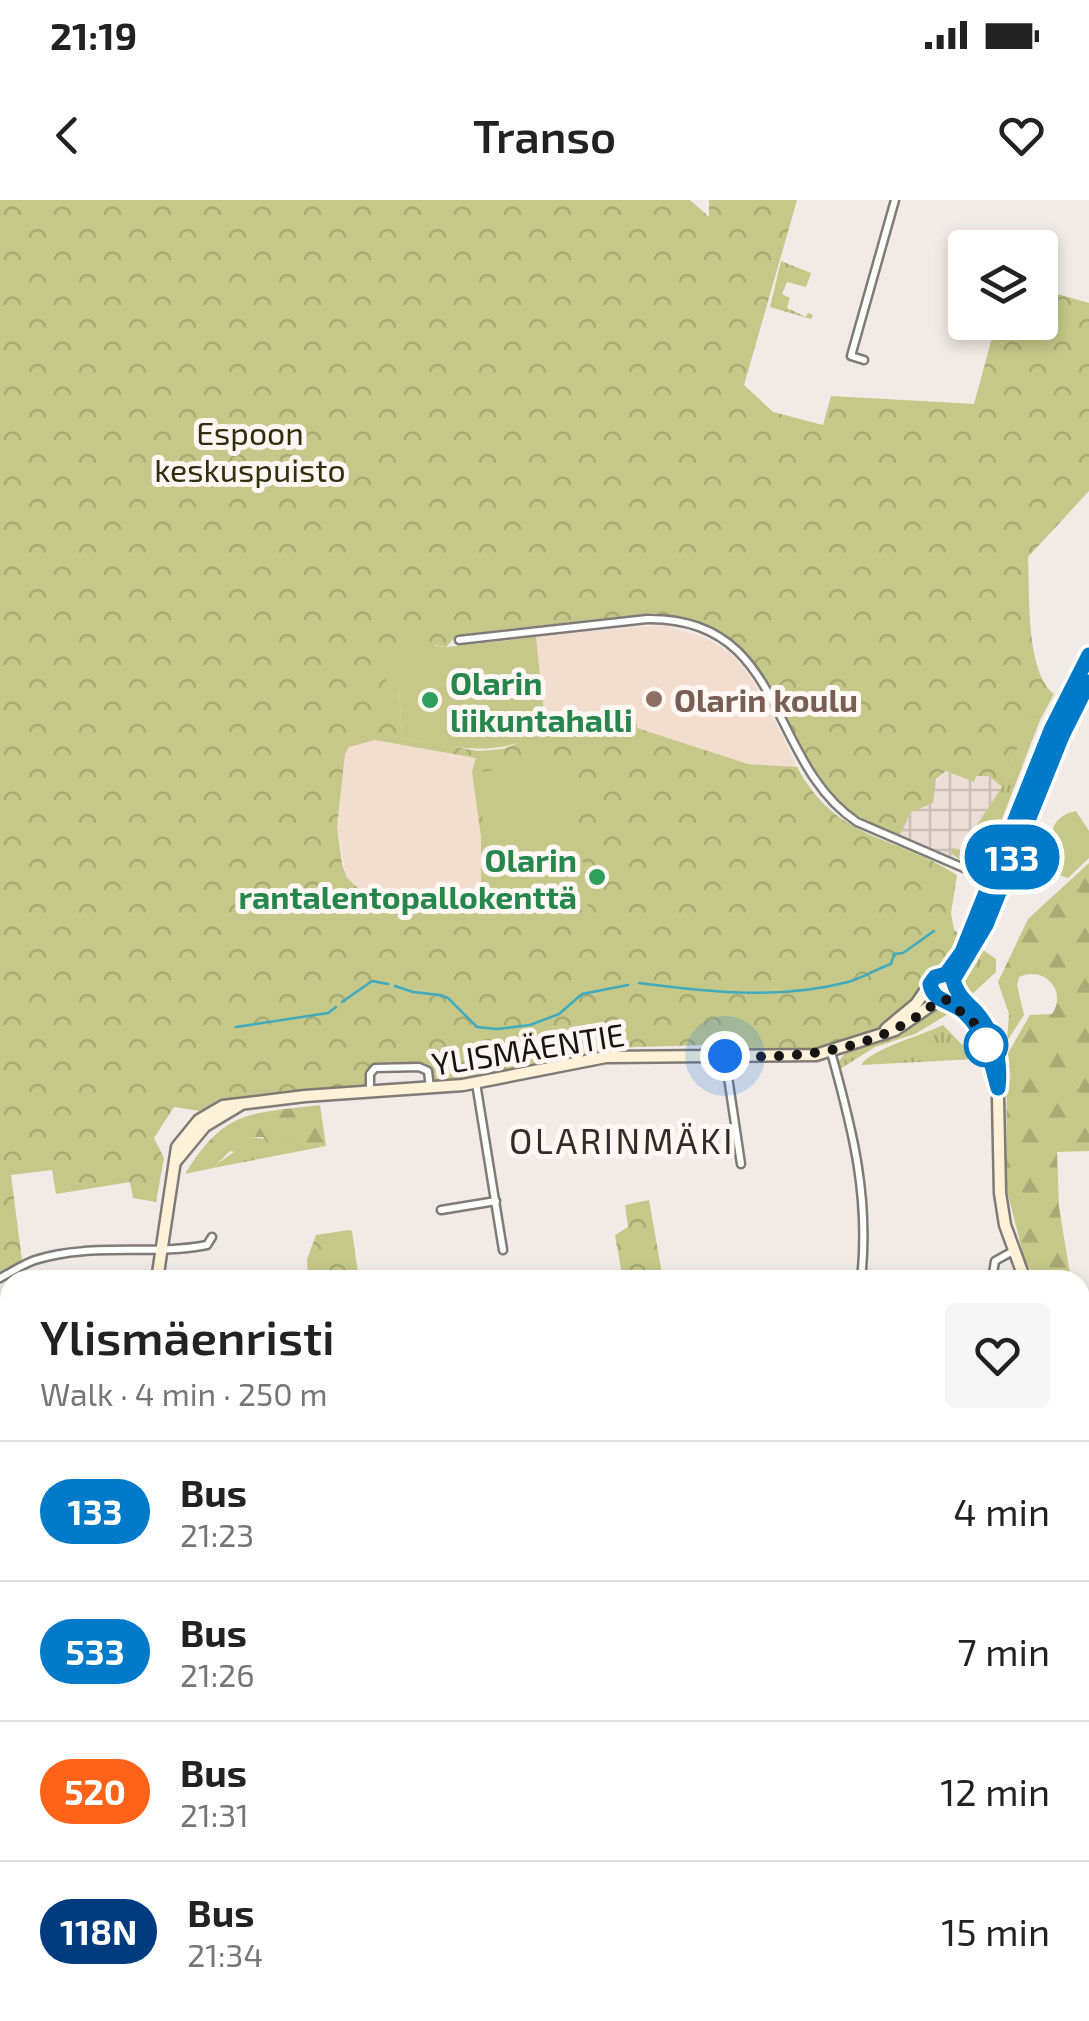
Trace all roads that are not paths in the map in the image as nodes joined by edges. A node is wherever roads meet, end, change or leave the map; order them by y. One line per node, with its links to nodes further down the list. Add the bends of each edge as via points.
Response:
1 (895, 200): 2 (street, via 851,356)
2 (864, 360)
3 (459, 640): 6 (street, via 647,619 703,629 756,670 807,770 839,809)
4 (1089, 655): 6 (main road, via 1057,715)
5 (1088, 686): 6 (main road)
6 (995, 882): 7 (main road)
7 (951, 981): 8 (main road, via 935,977); 9 (main road); 14 (main road, via 994,1043)
8 (930, 984): 9 (main road); 10 (main road, YLISMÄENTIE)
9 (943, 1000): 10 (main road, YLISMÄENTIE); 14 (main road, via 963,1011 982,1036)
10 (879, 1035): 11 (main road, YLISMÄENTIE)
11 (831, 1052): 12 (main road, YLISMÄENTIE); 26 (street, via 862,1175)
12 (725, 1056): 13 (main road, YLISMÄENTIE, via 606,1058); 17 (street)
13 (476, 1083): 15 (main road, YLISMÄENTIE); 18 (street)
14 (998, 1088): 23 (main road, via 1000,1193)
15 (430, 1090): 16 (main road, YLISMÄENTIE); 16 (street, via 430,1074 422,1067 375,1068)
16 (370, 1092): 21 (main road, YLISMÄENTIE, via 241,1105 202,1123 176,1161)
17 (741, 1164)
18 (496, 1202): 19 (street); 22 (street)
19 (441, 1210)
20 (212, 1237): 21 (street, via 207,1245)
21 (162, 1248): 24 (street, via 34,1260); 25 (main road)
22 (503, 1250)
23 (1013, 1250): 27 (street, via 995,1261); 28 (main road)
24 (15, 1270)
25 (159, 1270)
26 (862, 1270)
27 (994, 1270)
28 (1021, 1270)

